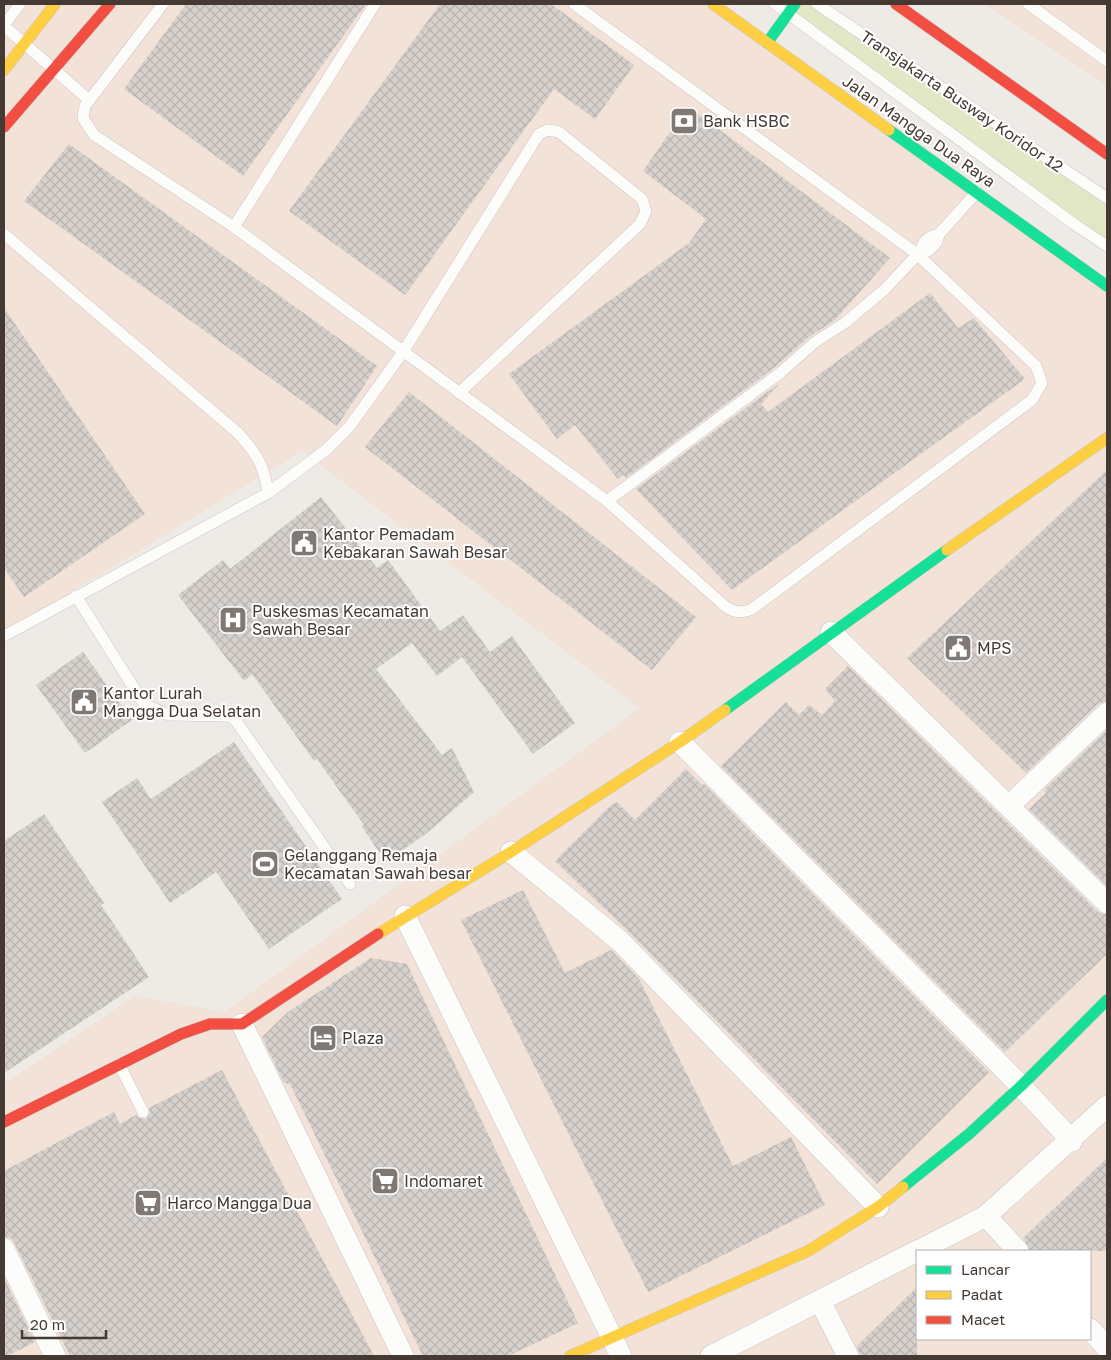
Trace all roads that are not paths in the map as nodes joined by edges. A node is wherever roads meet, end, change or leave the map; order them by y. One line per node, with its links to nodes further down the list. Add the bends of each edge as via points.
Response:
1 (20, 4): 13 (lane)
2 (56, 4): 15 (street)
3 (110, 4): 18 (street)
4 (163, 4): 19 (lane)
5 (375, 4): 24 (lane)
6 (574, 4): 27 (lane)
7 (713, 4): 14 (street, Jalan Mangga Dua Raya)
8 (775, 4): 12 (lane, Transjakarta Busway Koridor 12)
9 (817, 4): 23 (lane, Transjakarta Busway Koridor 12)
10 (896, 4): 21 (street, via 917,13)
11 (1028, 4): 16 (lane)
12 (791, 8): 14 (street); 26 (lane, Transjakarta Busway Koridor 12)
13 (4, 25): 15 (lane)
14 (766, 43): 22 (street, Jalan Mangga Dua Raya)
15 (26, 44): 17 (street); 18 (lane)
16 (1107, 61)
17 (4, 70)
18 (58, 71): 19 (lane, via 60,82 77,98); 20 (street)
19 (86, 98): 24 (lane, via 84,118 94,135)
20 (4, 127)
21 (1107, 154)
22 (977, 192): 27 (lane, via 941,232 931,235); 28 (street, Jalan Mangga Dua Raya)
23 (1107, 198)
24 (234, 227): 29 (lane)
25 (4, 234): 32 (lane, via 238,433 256,453 265,473)
26 (1107, 246)
27 (919, 252): 33 (lane, via 884,290 846,322); 33 (lane, via 1036,366 1042,383 1032,400 752,609 743,612 734,612 726,607)
28 (1107, 286)
29 (403, 352): 30 (lane); 30 (lane, via 539,134 548,130 559,132 642,199 646,211 640,224); 32 (lane, via 350,426 326,450)
30 (459, 393): 33 (lane)
31 (1107, 438): 35 (street)
32 (268, 493): 34 (lane)
33 (607, 502)
34 (76, 596): 36 (lane); 41 (lane, via 144,704 170,715 226,716 236,721)
35 (831, 632): 38 (street); 39 (street)
36 (4, 635)
37 (1107, 713): 39 (street)
38 (680, 742): 40 (street); 47 (street)
39 (1010, 806): 42 (street)
40 (511, 852): 43 (street); 52 (street, via 620,941)
41 (350, 884)
42 (1107, 903)
43 (405, 916): 45 (street); 60 (street)
44 (1107, 1000): 47 (street)
45 (242, 1024): 46 (street, via 210,1024 181,1034); 63 (street)
46 (119, 1064): 49 (lane); 50 (street)
47 (1021, 1086): 51 (street); 52 (street, via 943,1157)
48 (1107, 1106): 51 (street)
49 (143, 1112)
50 (4, 1122)
51 (1072, 1141): 53 (street)
52 (878, 1207): 60 (street, via 808,1250)
53 (986, 1216): 55 (street); 56 (street)
54 (4, 1250): 62 (street)
55 (919, 1250)
56 (1017, 1250)
57 (916, 1252): 58 (street)
58 (820, 1301): 65 (street); 66 (street)
59 (1091, 1330): 61 (street)
60 (616, 1347): 64 (street)
61 (1107, 1348)
62 (49, 1355)
63 (403, 1356)
64 (570, 1356)
65 (711, 1356)
66 (848, 1356)

